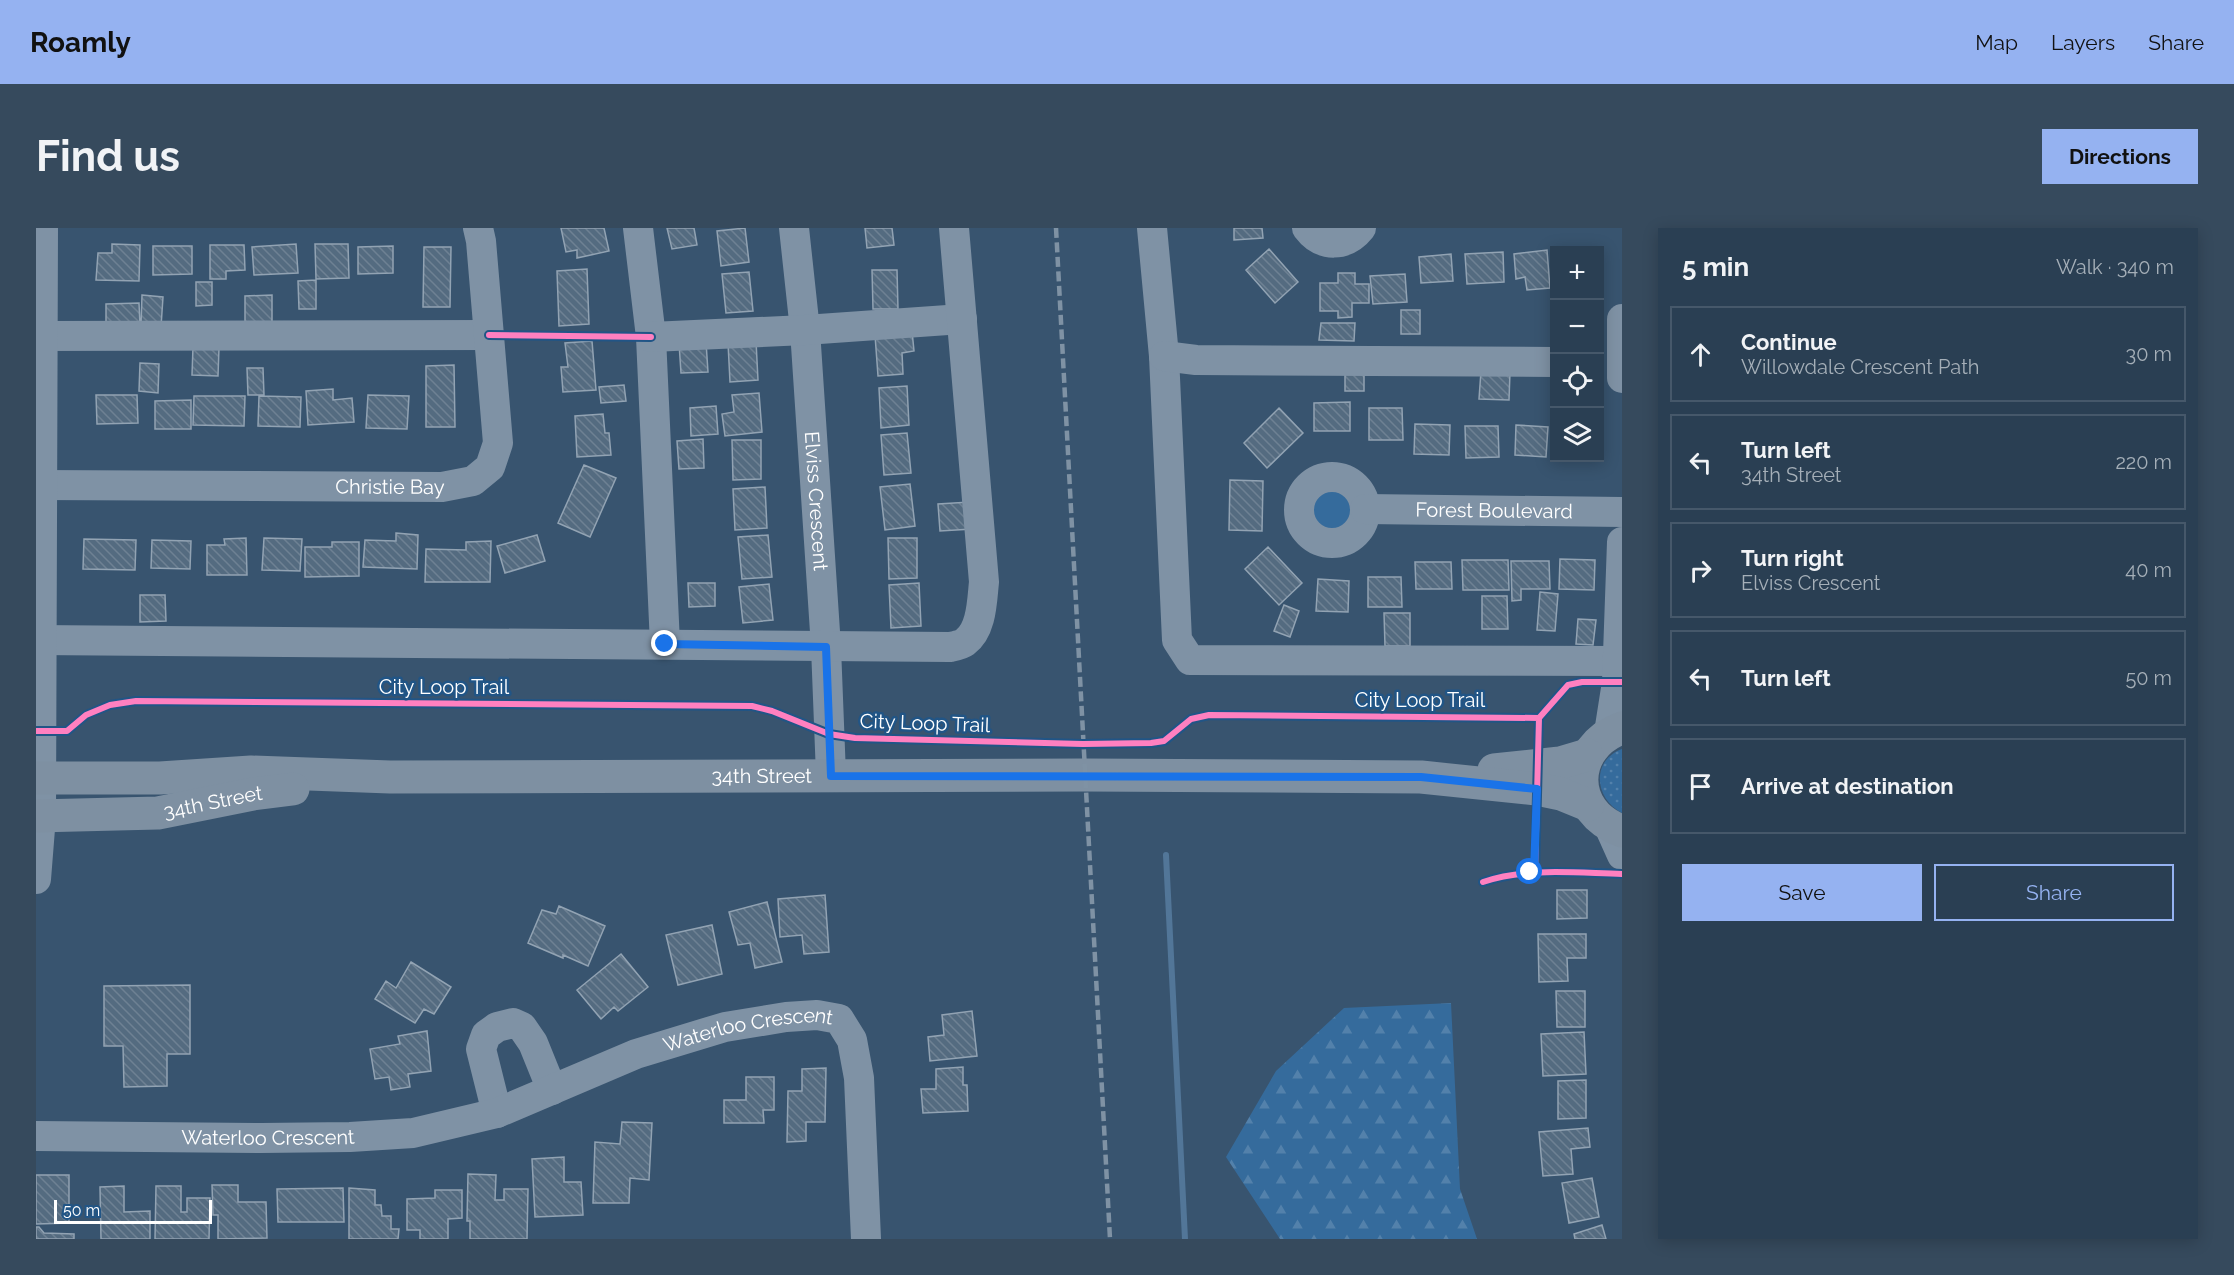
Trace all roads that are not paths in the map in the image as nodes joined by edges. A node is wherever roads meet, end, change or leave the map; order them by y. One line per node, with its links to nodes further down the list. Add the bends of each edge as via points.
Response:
1 (42, 228): 13 (street)
2 (478, 228): 12 (street, Christie Bay)
3 (638, 228): 14 (street)
4 (794, 228): 11 (street, Elviss Crescent)
5 (954, 228): 9 (street)
6 (1152, 228): 16 (street)
7 (1307, 228): 8 (street, via 1328,243 1347,240)
8 (1361, 228)
9 (962, 319): 11 (street); 27 (street, via 984,582 974,631 964,642 950,647)
10 (1622, 319): 15 (street)
11 (805, 330): 14 (street); 27 (street, Elviss Crescent)
12 (489, 335): 13 (street); 21 (street, Christie Bay, via 498,443 490,466 473,481 442,487)
13 (42, 336): 21 (street)
14 (651, 337): 26 (street)
15 (1622, 345): 19 (street)
16 (1164, 356): 17 (street, via 1196,360); 28 (street, via 1177,640 1190,660)
17 (1550, 362)
18 (1604, 362): 19 (street)
19 (1622, 362): 20 (street)
20 (1622, 378)
21 (39, 485): 25 (street)
22 (1365, 509): 23 (street, Forest Boulevard)
23 (1622, 512)
24 (1622, 542): 28 (street)
25 (39, 640): 26 (street); 33 (street)
26 (665, 644): 27 (street)
27 (826, 647): 30 (street, Elviss Crescent)
28 (1618, 661): 29 (street, via 1614,708)
29 (1606, 739): 32 (main road, 34th Street, via 1537,766); 35 (main road, via 1582,772 1582,789)
30 (831, 776): 31 (main road, 34th Street); 32 (main road, 34th Street)
31 (390, 777): 33 (main road, 34th Street, via 251,772 160,778); 34 (main road, 34th Street, via 253,794 158,813)
32 (1421, 777): 35 (main road, 34th Street, via 1561,795)
33 (39, 778): 34 (street)
34 (39, 816): 36 (street)
35 (1610, 829)
36 (36, 879)
37 (552, 1090): 38 (street, Waterloo Crescent); 38 (street, via 533,1043 522,1027 513,1023 497,1027 486,1035 481,1049); 40 (street, Waterloo Crescent, via 636,1054 725,1027 786,1017 817,1015 839,1019 852,1040 859,1078)
38 (497, 1113): 39 (street, Waterloo Crescent, via 413,1133 350,1137)
39 (36, 1136)
40 (866, 1239)

